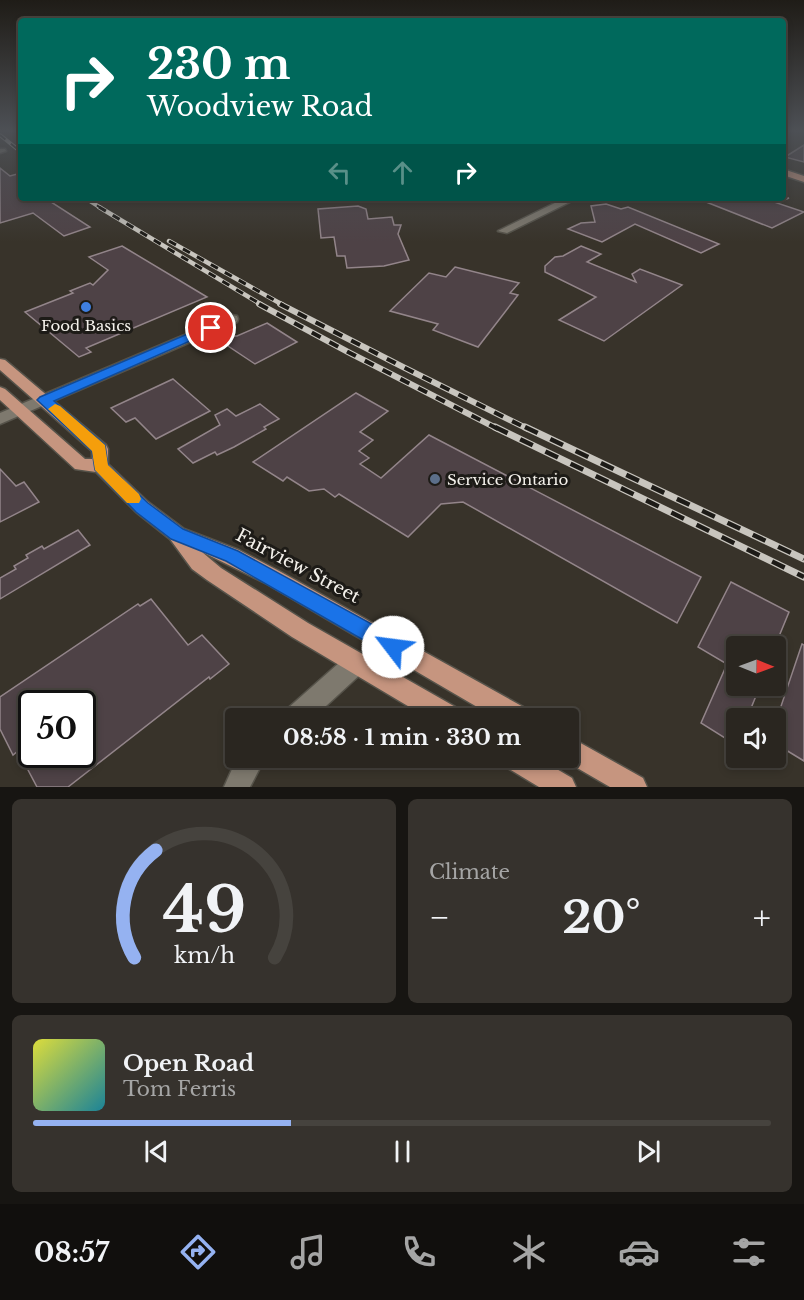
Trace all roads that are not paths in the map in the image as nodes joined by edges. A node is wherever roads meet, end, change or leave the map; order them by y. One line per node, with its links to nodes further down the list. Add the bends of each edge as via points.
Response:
1 (786, 173): 2 (main road)
2 (804, 179)
3 (567, 201): 4 (street)
4 (503, 231)
5 (232, 319): 8 (street)
6 (0, 363): 8 (main road, Fairview Street)
7 (0, 392): 9 (main road, Fairview Street)
8 (44, 400): 9 (street); 11 (main road, Fairview Street, via 100,449)
9 (20, 410): 10 (street); 11 (main road, Fairview Street, via 81,465)
10 (0, 419)
11 (100, 466): 12 (main road, Fairview Street)
12 (177, 534): 13 (main road, Fairview Street, via 199,563); 16 (main road, Fairview Street, via 274,578)
13 (356, 663): 14 (street); 15 (main road, Fairview Street)
14 (307, 708)
15 (433, 708)
16 (501, 708)
17 (579, 754): 22 (main road)
18 (245, 768): 20 (street)
19 (532, 768): 21 (main road)
20 (237, 787)
21 (563, 787)
22 (634, 787)

